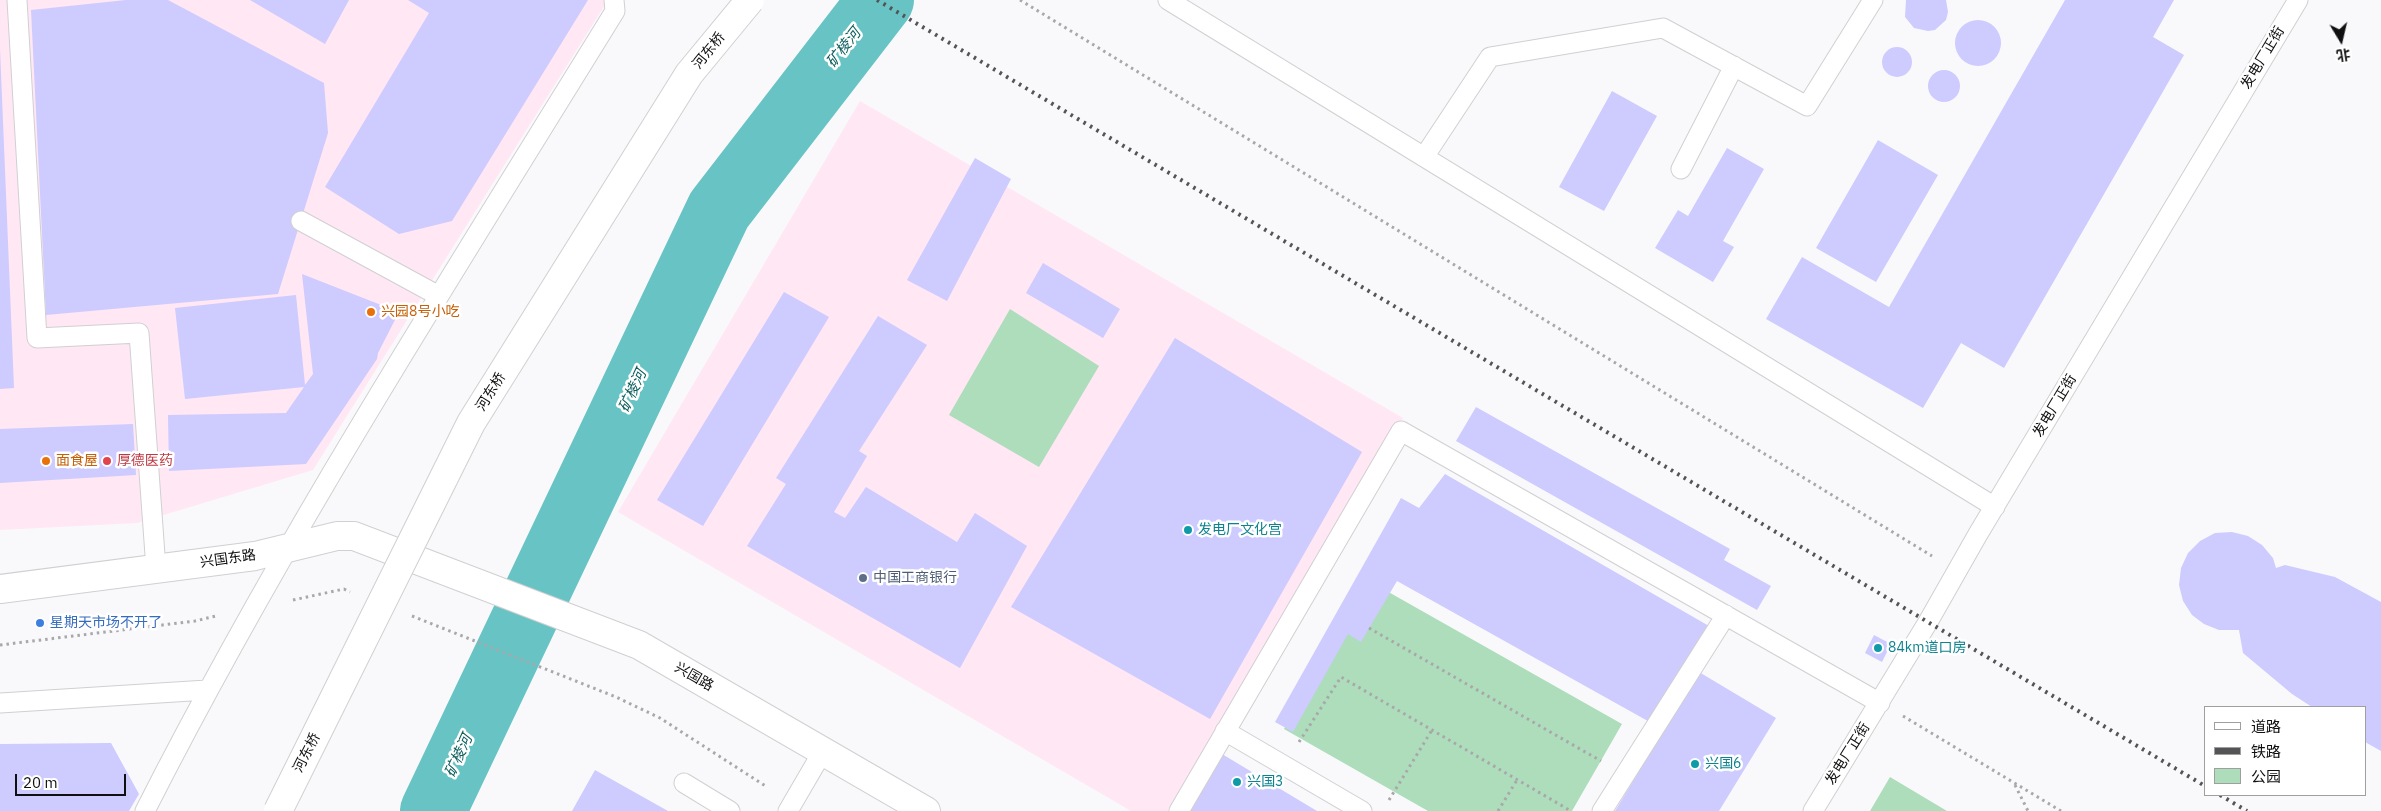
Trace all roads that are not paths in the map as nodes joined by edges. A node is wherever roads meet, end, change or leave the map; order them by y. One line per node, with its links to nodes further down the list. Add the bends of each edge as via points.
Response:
1 (16, 0): 14 (lane, via 37,338 139,333)
2 (614, 0): 11 (lane, via 615,11)
3 (750, 0): 26 (main road, 河东桥, bridge, via 689,74 471,423)
4 (1168, 0): 8 (lane)
5 (1873, 0): 7 (lane, via 1807,106)
6 (2298, 0): 12 (lane, 发电厂正街)
7 (1734, 66): 8 (lane, via 1663,28 1490,57); 9 (lane)
8 (1424, 157): 12 (lane)
9 (1681, 169)
10 (301, 221): 11 (lane)
11 (439, 296): 13 (lane)
12 (1995, 508): 20 (lane, 发电厂正街)
13 (288, 548): 14 (main road, 兴国东路, via 255,556); 15 (main road, 兴国东路, via 337,536 354,536); 18 (lane)
14 (156, 569): 16 (main road, 兴国东路)
15 (448, 572): 22 (main road, 兴国路, via 638,645)
16 (0, 589)
17 (1726, 615): 20 (lane); 21 (lane, via 1401,431); 31 (lane)
18 (207, 690): 19 (lane); 25 (lane)
19 (0, 703)
20 (1880, 703): 32 (lane, 发电厂正街)
21 (1225, 731): 29 (lane); 30 (lane)
22 (823, 751): 24 (lane); 28 (main road, 兴国路)
23 (684, 783): 27 (lane)
24 (790, 808)
25 (145, 811)
26 (278, 811)
27 (730, 811)
28 (926, 811)
29 (1180, 811)
30 (1362, 811)
31 (1602, 811)
32 (1813, 811)

